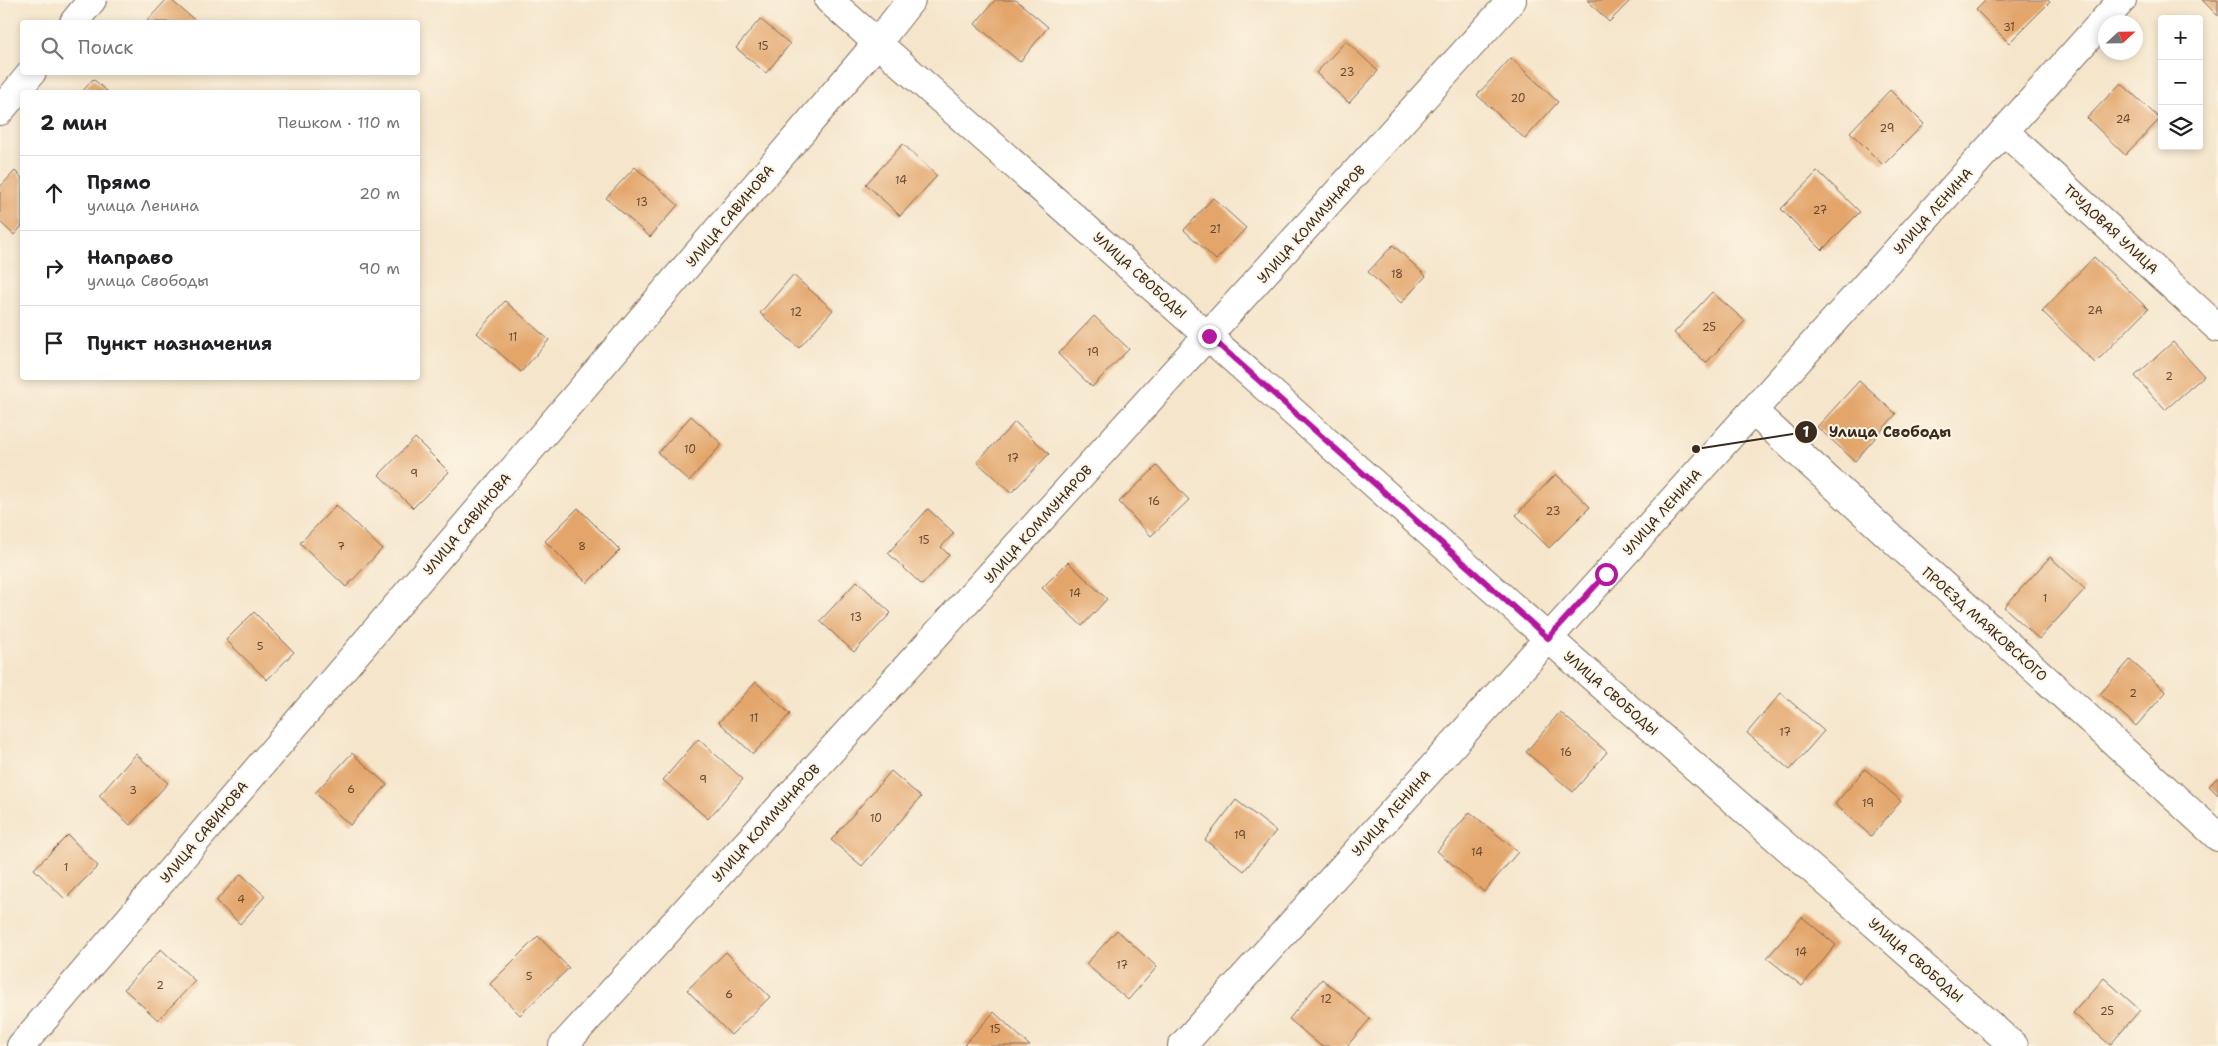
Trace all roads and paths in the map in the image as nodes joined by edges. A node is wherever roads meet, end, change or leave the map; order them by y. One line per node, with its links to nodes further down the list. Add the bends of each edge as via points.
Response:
1 (92, 0): 6 (street)
2 (829, 0): 7 (street, УЛИЦА СВОБОДЫ)
3 (911, 0): 7 (street, УЛИЦА САВИНОВА)
4 (1512, 0): 12 (street, УЛИЦА КОММУНАРОВ)
5 (2122, 0): 10 (street, УЛИЦА ЛЕНИНА)
6 (76, 20)
7 (878, 42): 12 (street, УЛИЦА СВОБОДЫ); 16 (street, УЛИЦА САВИНОВА)
8 (30, 75): 9 (street)
9 (0, 111)
10 (2004, 131): 11 (street, ТРУДОВАЯ УЛИЦА); 13 (street, УЛИЦА ЛЕНИНА)
11 (2218, 328)
12 (1209, 336): 14 (street, УЛИЦА СВОБОДЫ); 17 (street, УЛИЦА КОММУНАРОВ)
13 (1753, 411): 14 (street, УЛИЦА ЛЕНИНА); 15 (street, ПРОЕЗД МАЯКОВСКОГО)
14 (1548, 638): 18 (street, УЛИЦА ЛЕНИНА); 19 (street, УЛИЦА СВОБОДЫ)
15 (2218, 837)
16 (21, 1046)
17 (563, 1046)
18 (1182, 1046)
19 (2014, 1046)

